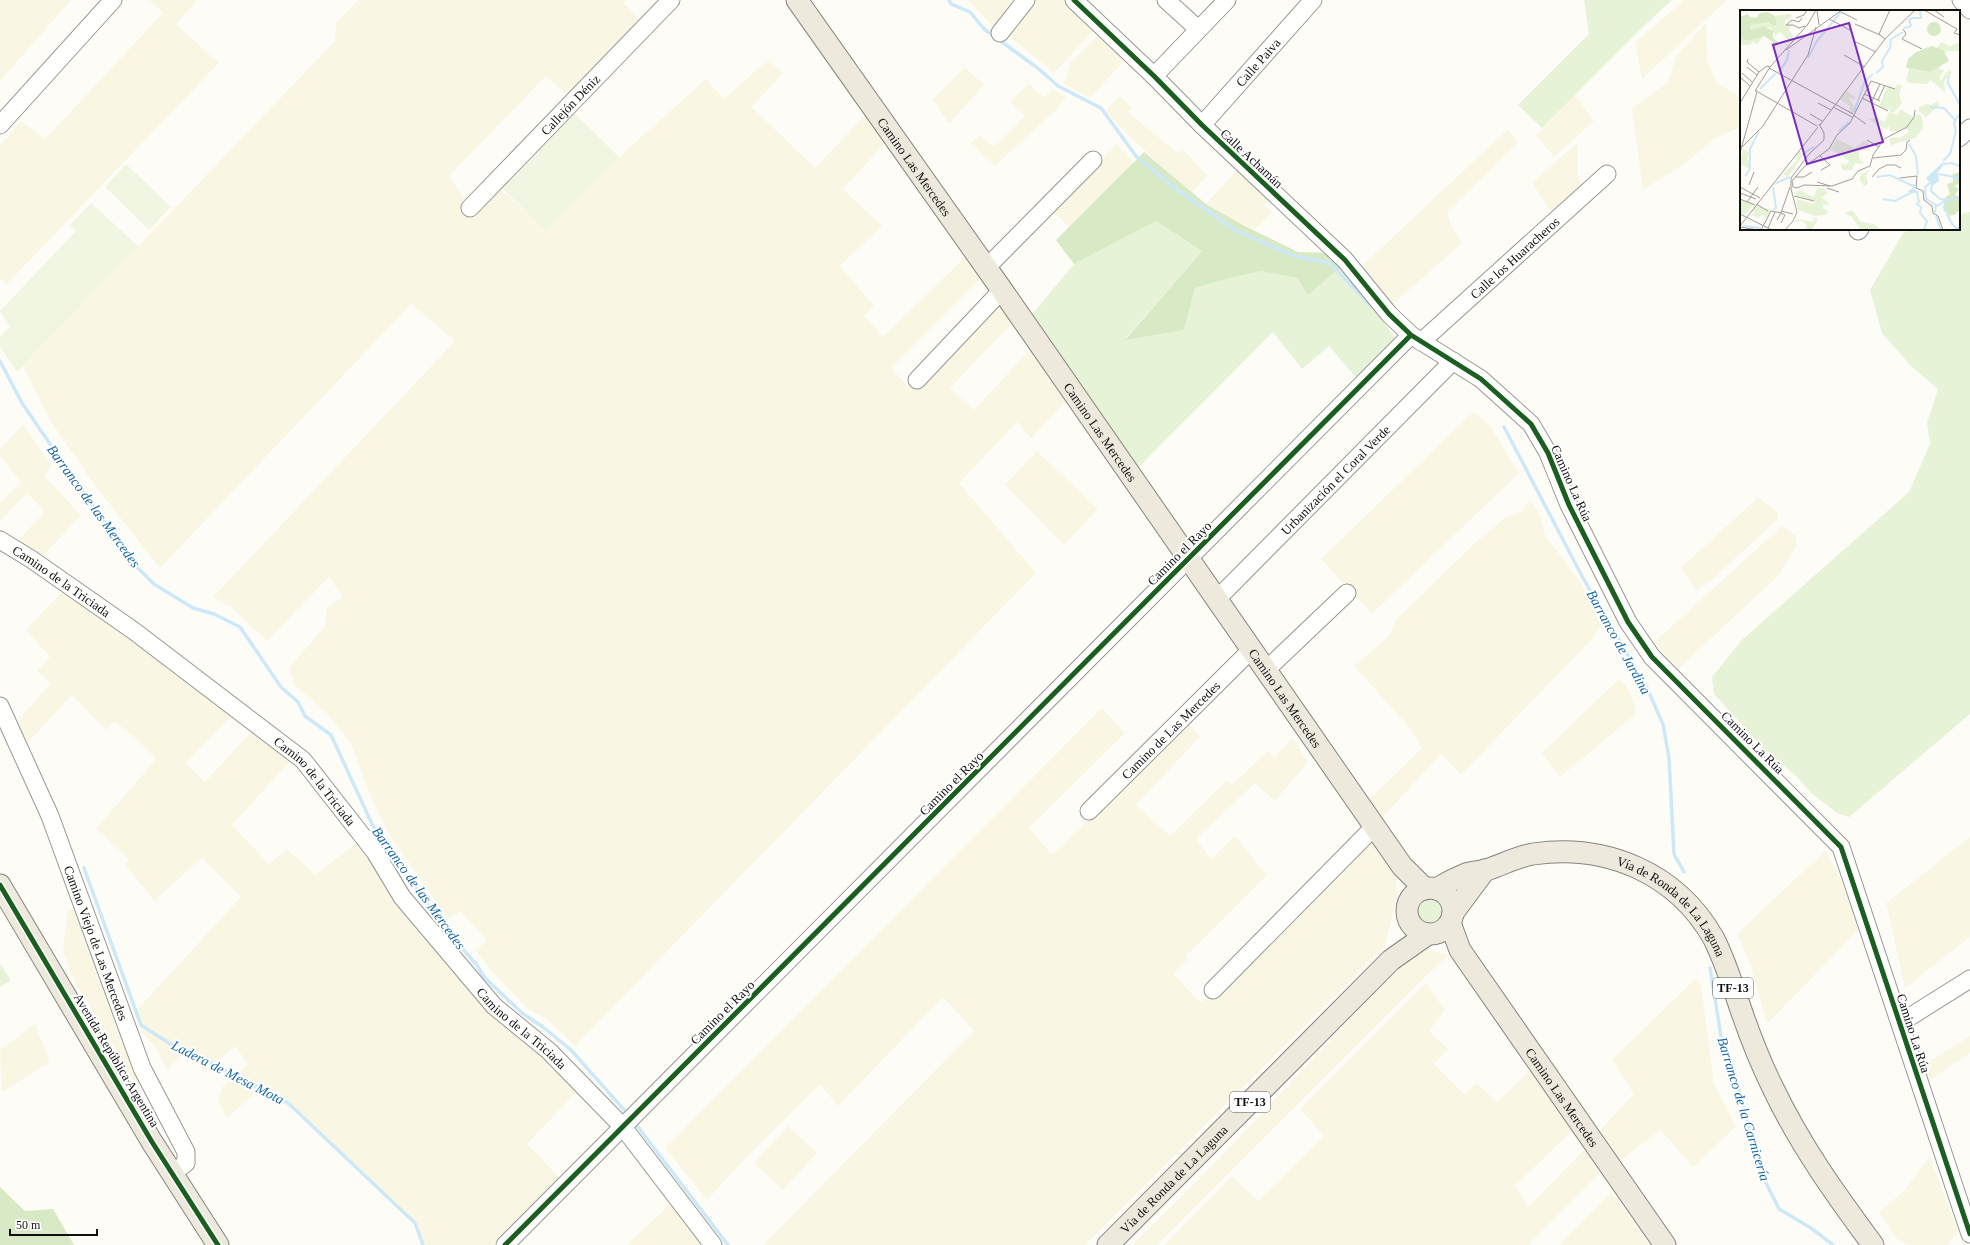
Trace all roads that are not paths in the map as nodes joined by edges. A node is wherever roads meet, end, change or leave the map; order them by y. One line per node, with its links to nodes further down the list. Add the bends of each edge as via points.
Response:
1 (113, 0): 14 (street)
2 (671, 0): 20 (street, Callejón Déniz)
3 (797, 0): 21 (main road, Camino Las Mercedes)
4 (1026, 0): 12 (street)
5 (1074, 0): 13 (street, Calle Achamán)
6 (1166, 0): 11 (street)
7 (1227, 0): 11 (street)
8 (1961, 0): 10 (street)
9 (1309, 1): 15 (street, Calle Paiva)
10 (1970, 10)
11 (1198, 29): 13 (street)
12 (1000, 33)
13 (1154, 76): 15 (street, Calle Achamán)
14 (0, 125)
15 (1202, 125): 23 (street, Calle Achamán, via 1344,260 1389,314)
16 (1970, 128): 17 (street)
17 (1960, 137)
18 (1093, 160): 21 (street)
19 (1607, 174): 23 (street, Calle los Huaracheros)
20 (470, 208)
21 (987, 267): 22 (main road, Camino Las Mercedes)
22 (1002, 290): 25 (street); 27 (main road, Camino Las Mercedes)
23 (1416, 338): 24 (street, Camino La Rúa); 27 (street, Camino el Rayo)
24 (1453, 361): 29 (street, Urbanización el Coral Verde); 44 (street, Camino La Rúa, via 1481,379 1531,424 1548,453 1569,505 1628,622 1652,657 1841,847)
25 (917, 380)
26 (0, 540): 45 (street, Camino de la Triciada, via 134,631 303,760 375,852 402,896 494,1006 549,1051)
27 (1188, 558): 29 (main road, Camino Las Mercedes); 45 (street, Camino el Rayo)
28 (1347, 593): 31 (street)
29 (1217, 599): 30 (main road, Camino Las Mercedes)
30 (1252, 650): 31 (main road, Camino Las Mercedes); 33 (street, Camino de Las Mercedes)
31 (1266, 670): 34 (main road, Camino Las Mercedes)
32 (0, 706): 46 (street, Camino Viejo de Las Mercedes, via 50,816 142,1068 186,1152 184,1166)
33 (1089, 811)
34 (1375, 826): 35 (main road, Camino Las Mercedes); 43 (street)
35 (1402, 866): 38 (main road, Camino Las Mercedes); 39 (main road, Camino Las Mercedes)
36 (1485, 870): 38 (main road, Vía de Ronda de La Laguna / TF-13, via 1467,874); 40 (main road, Vía de Ronda de La Laguna / TF-13); 53 (main road, Vía de Ronda de La Laguna / TF-13, via 1531,854 1563,851 1590,853 1622,861 1649,874 1676,893 1700,919 1719,951 1772,1088 1799,1140)
37 (0, 885): 46 (main road, Avenida República Argentina)
38 (1430, 889): 39 (main road, TF-13, via 1418,892); 40 (main road, via 1449,898 1452,905)
39 (1408, 908): 40 (main road, via 1414,927); 41 (main road, Vía de Ronda de La Laguna / TF-13)
40 (1441, 926): 41 (main road, Vía de Ronda de La Laguna / TF-13); 52 (main road, Camino Las Mercedes)
41 (1392, 960): 51 (main road, Vía de Ronda de La Laguna / TF-13)
42 (1970, 979): 44 (street)
43 (1213, 990)
44 (1900, 1023): 47 (street, Camino La Rúa)
45 (623, 1127): 49 (street, Camino el Rayo); 50 (street, Camino de la Triciada)
46 (172, 1174): 48 (main road, Avenida República Argentina)
47 (1970, 1234)
48 (218, 1245)
49 (505, 1245)
50 (713, 1245)
51 (1108, 1245)
52 (1665, 1245)
53 (1873, 1245)

